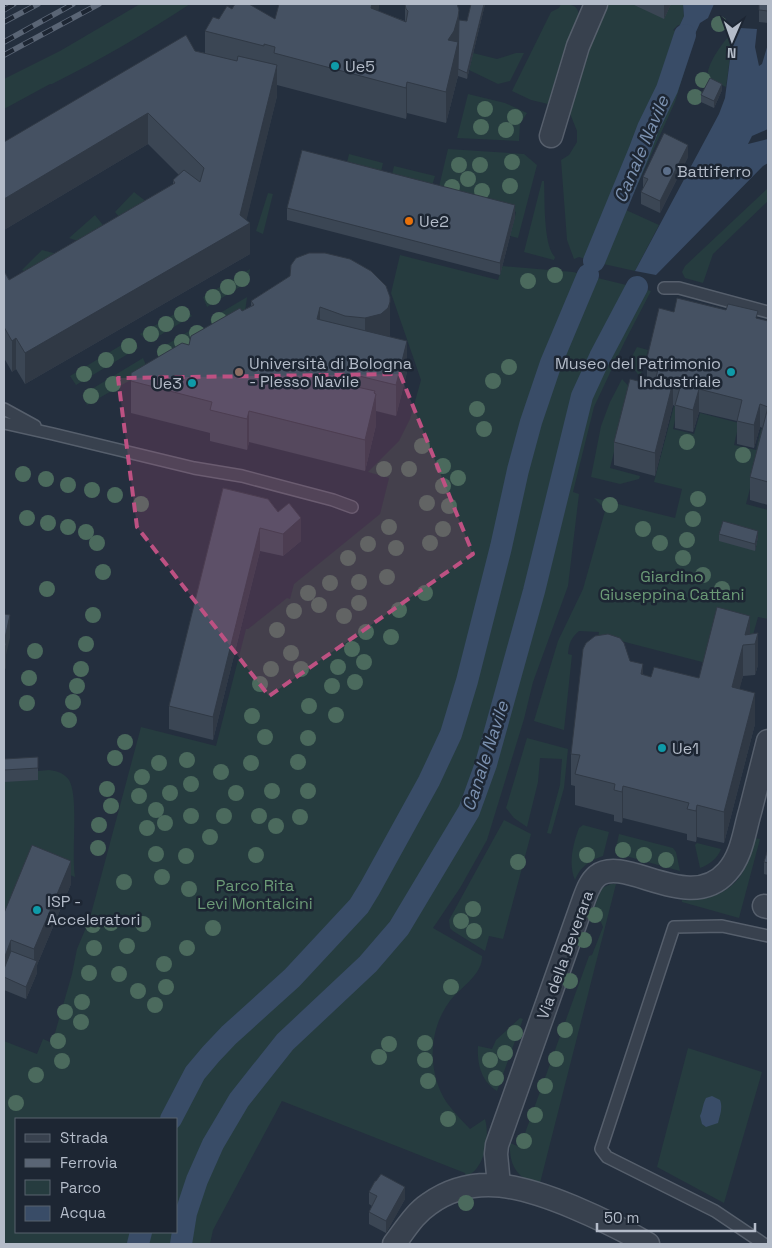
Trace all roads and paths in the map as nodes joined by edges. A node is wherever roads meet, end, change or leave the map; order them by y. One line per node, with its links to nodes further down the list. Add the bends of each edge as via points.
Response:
1 (596, 4): 2 (street, via 578,46)
2 (551, 136)
3 (664, 288): 4 (lane, via 680,288)
4 (768, 312)
5 (4, 409): 7 (lane)
6 (4, 423): 7 (lane)
7 (53, 434): 8 (lane, via 194,468 242,476)
8 (352, 507)
9 (768, 741): 11 (street, Via della Beverara, via 738,855 720,879 706,886 691,888 615,871 604,872 593,880 497,1145)
10 (768, 936): 14 (lane, via 722,926 674,927 601,1149 607,1157 716,1211)
11 (499, 1185): 12 (street, via 463,1188 444,1194 412,1218); 13 (street, via 550,1197 598,1217)
12 (394, 1244)
13 (648, 1244)
14 (764, 1244)

